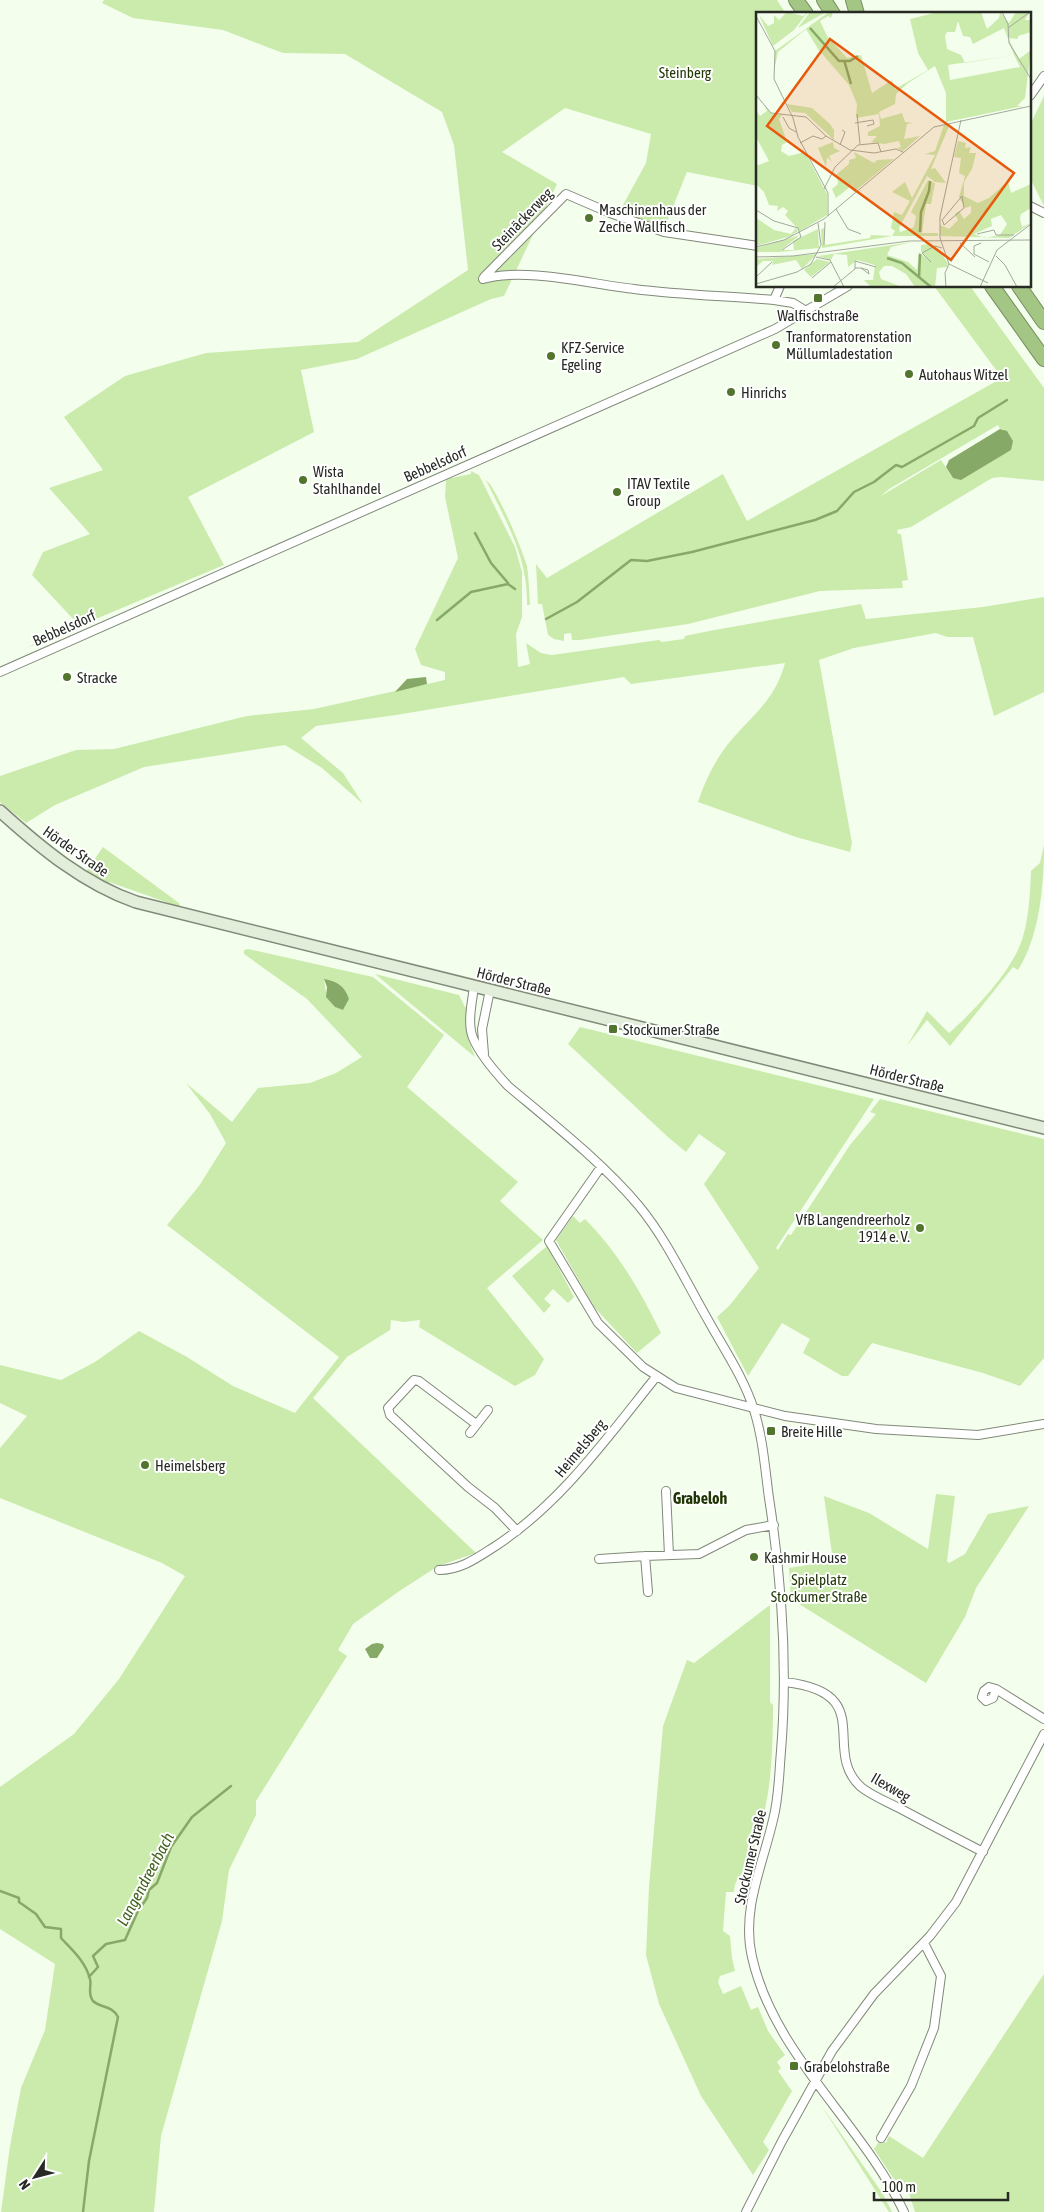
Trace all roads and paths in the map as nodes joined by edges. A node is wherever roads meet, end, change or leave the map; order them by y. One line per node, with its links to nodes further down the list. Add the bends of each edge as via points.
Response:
1 (796, 0): 3 (highway)
2 (824, 0): 4 (highway)
3 (805, 12)
4 (832, 12)
5 (1044, 76): 6 (street)
6 (1032, 93)
7 (1032, 207): 8 (street)
8 (1044, 213)
9 (756, 246): 14 (street, Steinäckerweg, via 664,232 610,214 566,194 483,279 498,274 556,278 636,290)
10 (779, 288): 14 (street)
11 (845, 288): 15 (street, Bebbelsdorf)
12 (993, 288): 17 (highway)
13 (1020, 288): 16 (highway)
14 (774, 300): 15 (street, via 793,303)
15 (806, 311): 18 (street, Bebbelsdorf, via 775,329 659,381)
16 (1044, 322)
17 (1044, 359)
18 (0, 672)
19 (0, 811): 20 (main road, Hörder Straße, via 69,868 101,888 128,899)
20 (474, 987): 21 (main road, Hörder Straße); 22 (street, Stockumer Straße, via 472,1037)
21 (490, 990): 22 (street, via 482,1029); 23 (main road, Hörder Straße)
22 (484, 1056): 24 (street, Stockumer Straße, via 508,1086)
23 (1044, 1128)
24 (601, 1167): 25 (street, via 549,1241 593,1316); 26 (street, Stockumer Straße, via 635,1201 660,1236 740,1377)
25 (656, 1377): 26 (street, via 689,1392); 33 (street, Heimelsberg, via 564,1488)
26 (753, 1406): 29 (street, via 785,1416 823,1422 929,1432 978,1435); 32 (street, Stockumer Straße)
27 (488, 1410): 28 (street)
28 (476, 1424): 30 (street); 33 (street, via 420,1381 414,1380 387,1409)
29 (1044, 1424)
30 (470, 1433)
31 (666, 1491): 34 (street)
32 (774, 1526): 34 (street, via 746,1530 699,1554); 39 (street, Stockumer Straße, via 785,1641)
33 (517, 1531): 37 (street, Heimelsberg, via 471,1561 450,1570)
34 (669, 1555): 35 (street)
35 (645, 1556): 36 (street); 38 (street)
36 (599, 1559)
37 (439, 1570)
38 (648, 1592)
39 (785, 1682): 43 (street, Ilexweg, via 819,1690 836,1704 842,1715 849,1767 862,1788); 45 (street, Stockumer Straße, via 777,1801 754,1891 750,1945 756,1973 770,2008)
40 (996, 1689): 41 (street)
41 (1044, 1719)
42 (1044, 1734): 43 (street)
43 (983, 1852): 44 (street, via 956,1902)
44 (924, 1943): 45 (street, via 866,2003); 46 (street, via 942,1976 934,2028 908,2094)
45 (815, 2079): 47 (street); 48 (street, Stockumer Straße, via 888,2183)
46 (882, 2138)
47 (746, 2212)
48 (904, 2212)

